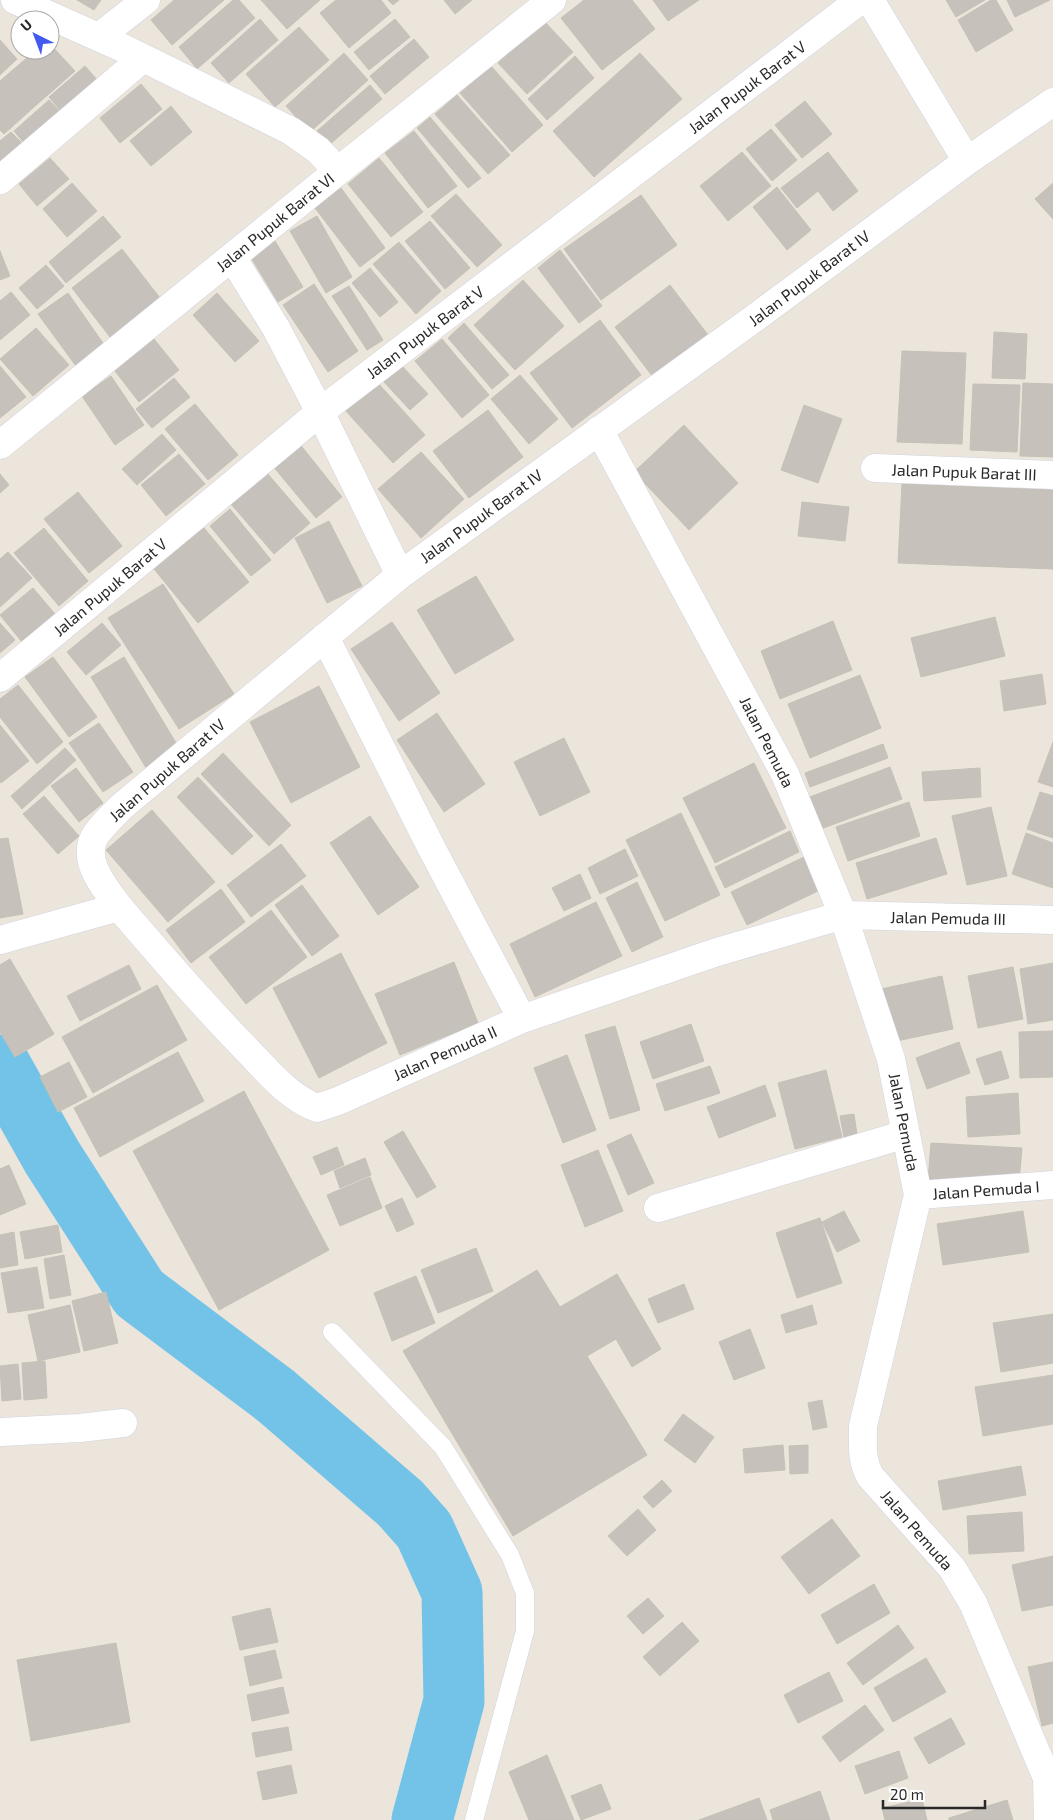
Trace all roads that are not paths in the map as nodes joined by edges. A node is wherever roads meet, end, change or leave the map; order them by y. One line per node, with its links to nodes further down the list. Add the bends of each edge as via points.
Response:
1 (15, 0): 6 (street)
2 (146, 0): 6 (street)
3 (552, 0): 10 (street, Jalan Pupuk Barat VI)
4 (860, 0): 13 (street, Jalan Pupuk Barat V)
5 (870, 0): 9 (street)
6 (99, 37): 7 (street)
7 (143, 58): 10 (street, via 291,131 318,150); 11 (street)
8 (1053, 102): 9 (street, Jalan Pupuk Barat IV)
9 (967, 161): 14 (street, Jalan Pupuk Barat IV)
10 (338, 171): 12 (street, Jalan Pupuk Barat VI)
11 (0, 180)
12 (232, 257): 13 (street, via 276,328); 15 (street, Jalan Pupuk Barat VI)
13 (320, 412): 18 (street); 20 (street, Jalan Pupuk Barat V)
14 (599, 430): 18 (street, Jalan Pupuk Barat IV); 22 (street, Jalan Pemuda, via 785,774)
15 (0, 445)
16 (875, 468): 17 (street, Jalan Pupuk Barat III)
17 (1053, 475)
18 (400, 575): 19 (street, Jalan Pupuk Barat IV)
19 (325, 637): 21 (street, Jalan Pupuk Barat IV, via 121,807 97,834 90,846 91,860); 25 (street)
20 (0, 678)
21 (119, 908): 24 (street); 25 (street, Jalan Pemuda II, via 214,1017 284,1087 317,1108)
22 (843, 915): 23 (street, Jalan Pemuda III); 25 (street, Jalan Pemuda II, via 714,953); 26 (street, Jalan Pemuda, via 891,1059)
23 (1053, 920)
24 (0, 940)
25 (522, 1019)
26 (906, 1134): 28 (street, Jalan Pemuda); 29 (street)
27 (1053, 1185): 28 (street, Jalan Pemuda I)
28 (918, 1195): 34 (street, Jalan Pemuda, via 864,1426 863,1458 870,1476 952,1568 974,1603 1047,1778)
29 (658, 1208)
30 (332, 1332): 33 (lane, via 443,1448 510,1555 525,1593 525,1631)
31 (123, 1423): 32 (street)
32 (0, 1432)
33 (474, 1820)
34 (1048, 1820)

